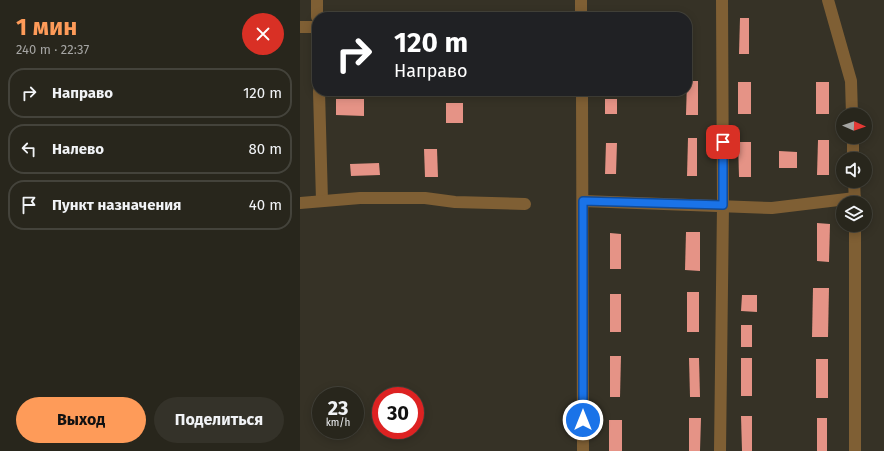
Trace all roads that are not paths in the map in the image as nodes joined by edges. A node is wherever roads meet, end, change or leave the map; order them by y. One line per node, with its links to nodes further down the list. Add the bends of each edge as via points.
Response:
1 (317, 0): 5 (street)
2 (581, 0): 6 (street)
3 (722, 0): 17 (street)
4 (828, 0): 11 (street, via 851,81)
5 (317, 12)
6 (581, 12)
7 (300, 27): 8 (street)
8 (312, 27)
9 (319, 96): 12 (street)
10 (582, 96): 13 (street)
11 (852, 108)
12 (322, 201): 14 (street); 16 (street, via 425,198 455,202)
13 (583, 201): 17 (street); 19 (street)
14 (300, 203)
15 (836, 203): 17 (street, via 772,208)
16 (525, 204)
17 (723, 205): 20 (street)
18 (855, 232): 21 (street)
19 (583, 451)
20 (720, 451)
21 (855, 451)

